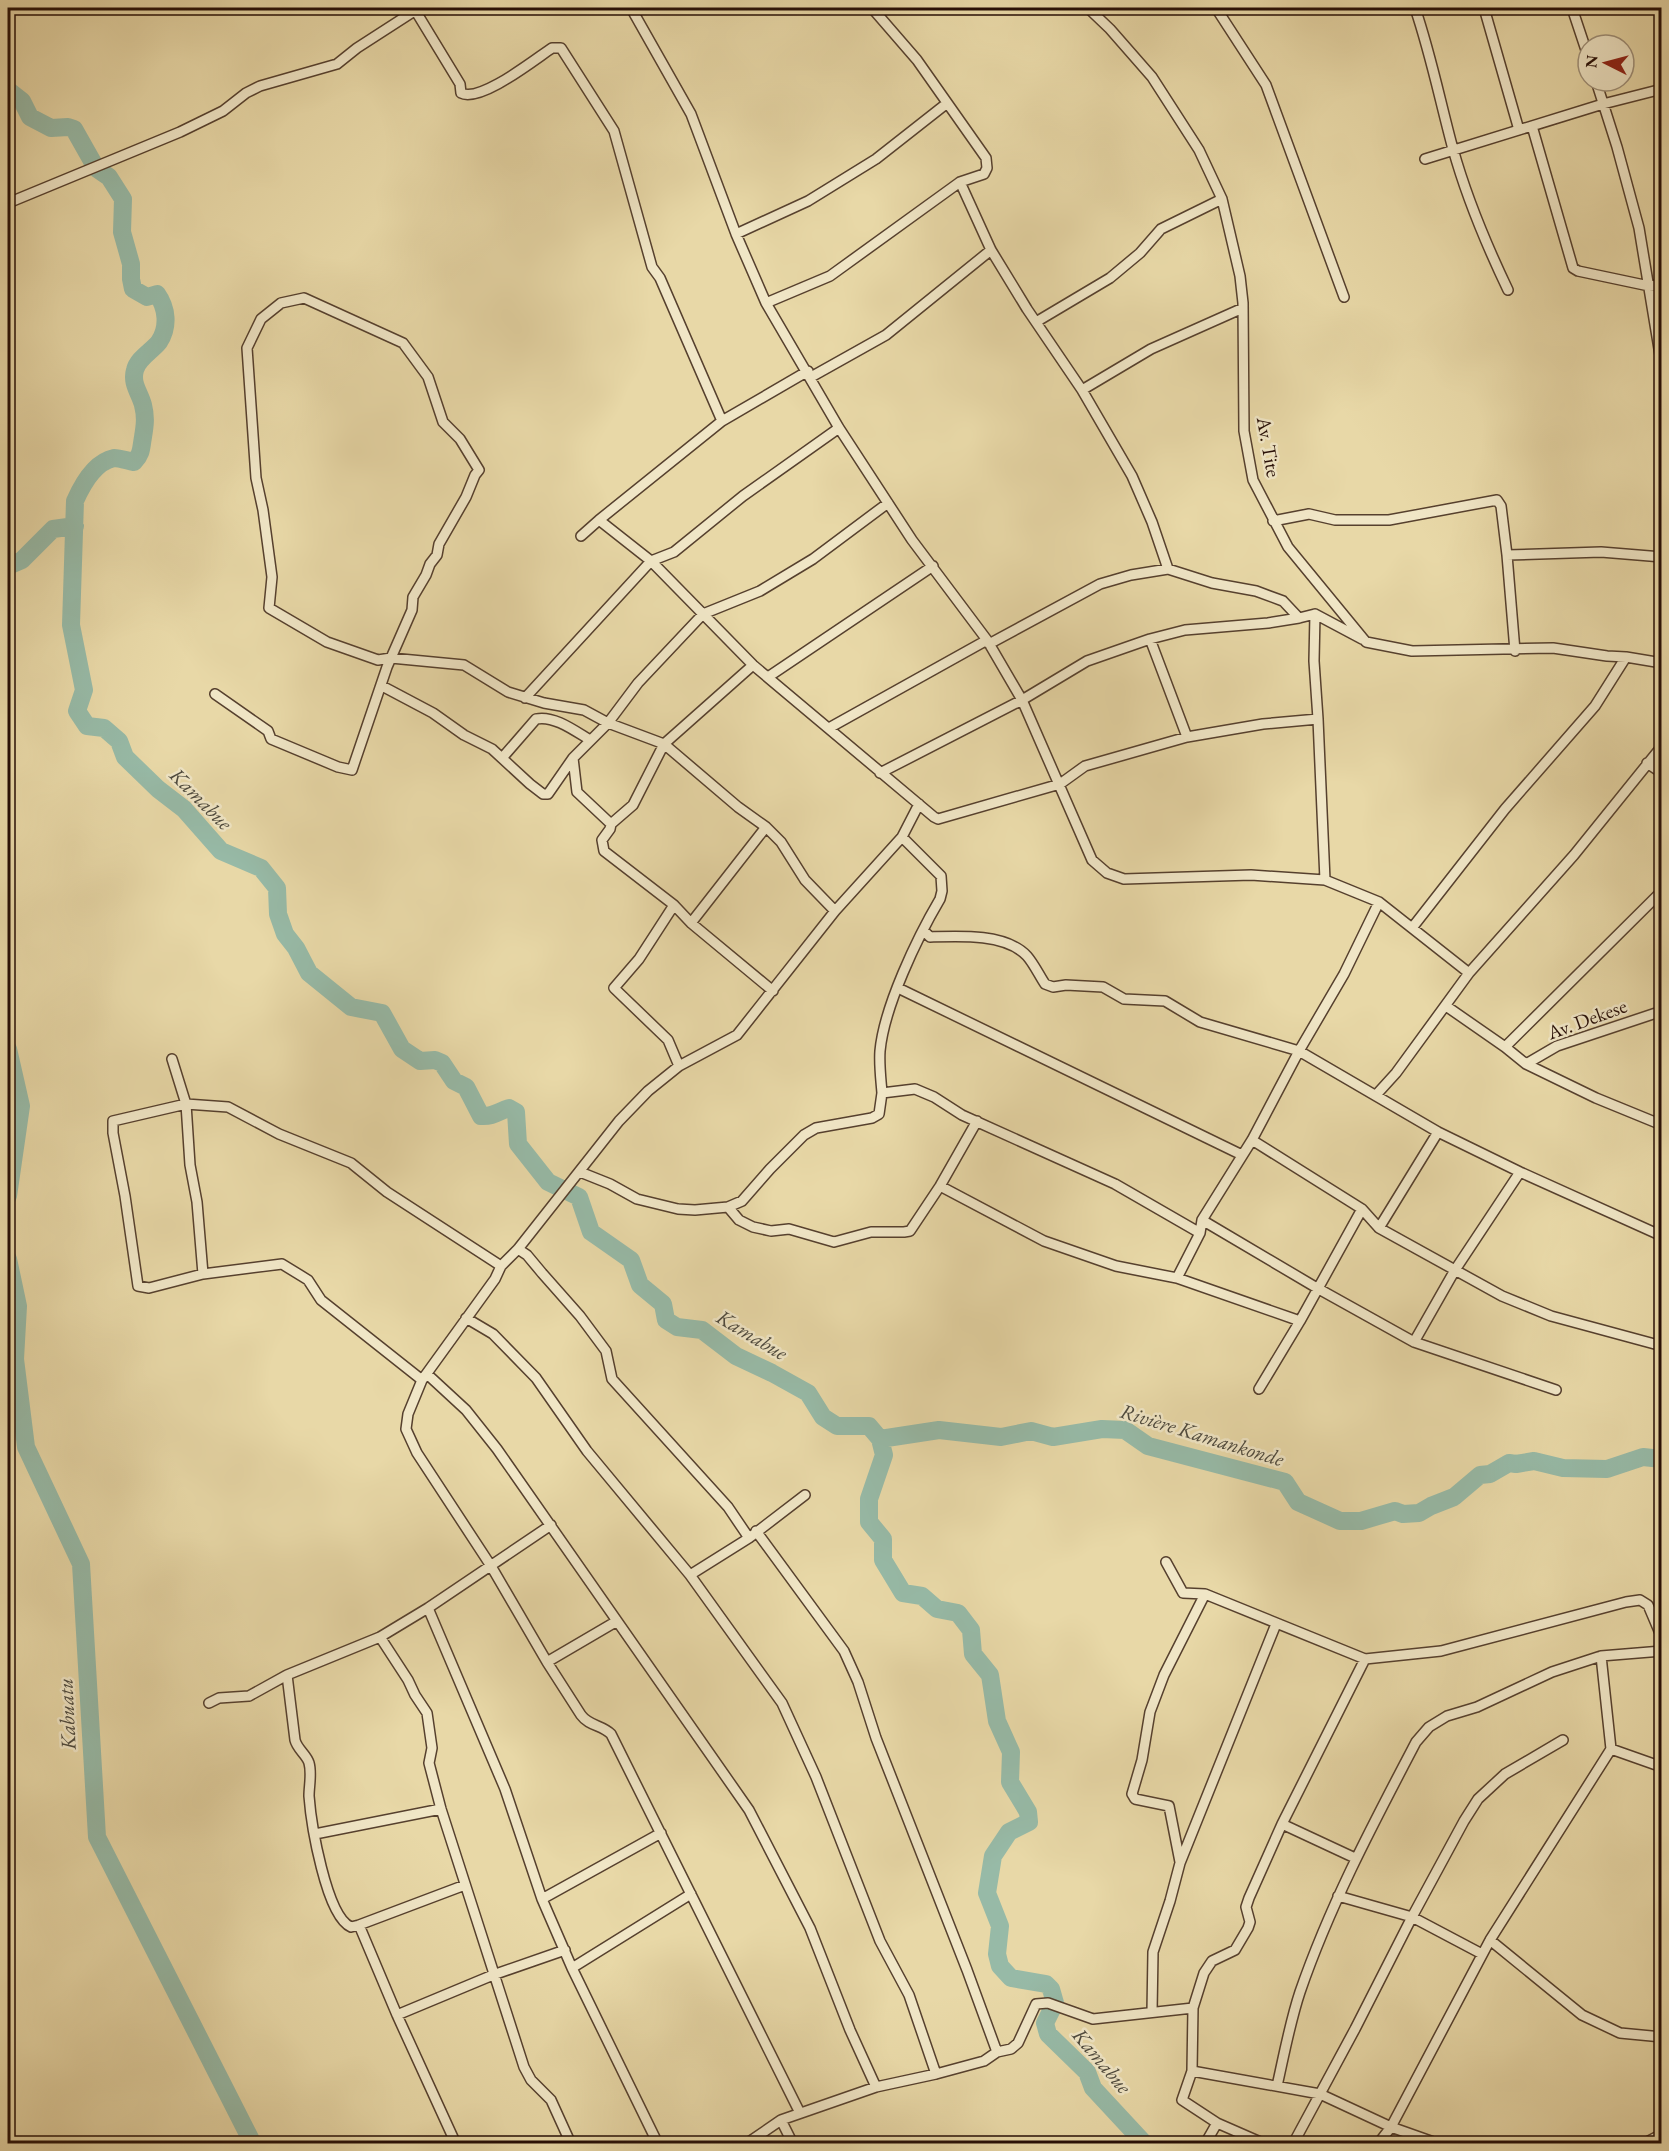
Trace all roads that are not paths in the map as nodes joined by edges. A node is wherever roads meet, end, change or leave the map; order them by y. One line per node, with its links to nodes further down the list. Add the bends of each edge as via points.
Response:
1 (631, 8): 21 (street, via 692,114)
2 (872, 8): 12 (street, via 917,60)
3 (1089, 8): 19 (street, Av. Tite, via 1152,77 1199,150)
4 (1216, 8): 26 (street, via 1266,85)
5 (1415, 8): 16 (street, via 1430,51)
6 (1484, 8): 15 (street)
7 (1572, 8): 9 (street)
8 (417, 9): 20 (street, via 337,64 260,86 223,111); 33 (street, via 466,96 492,88 552,48 561,48 614,131 652,267)
9 (1580, 33)
10 (1662, 89): 13 (street)
11 (1600, 93): 13 (street)
12 (946, 104): 18 (street, via 988,165 984,174); 21 (street, via 876,159 808,201)
13 (1603, 104): 14 (street); 24 (street, via 1639,228)
14 (1532, 126): 15 (street); 24 (street, via 1573,268)
15 (1519, 130): 16 (street)
16 (1454, 150): 17 (street); 25 (street, via 1480,231)
17 (1425, 159)
18 (960, 182): 22 (street); 27 (street, via 830,276)
19 (1222, 199): 28 (street, Av. Tite, via 1240,276); 29 (street, via 1161,229 1110,278)
20 (8, 203)
21 (736, 234): 27 (street)
22 (991, 250): 29 (street); 31 (street, via 886,335)
23 (1662, 285): 24 (street)
24 (1649, 286): 30 (street)
25 (1508, 290)
26 (1344, 297)
27 (766, 303): 31 (street)
28 (1243, 308): 32 (street, via 1151,349); 37 (street, Av. Tite, via 1244,431 1252,480)
29 (1036, 322): 32 (street)
30 (1662, 367)
31 (809, 374): 33 (street); 34 (street)
32 (1082, 390): 43 (street, via 1132,476)
33 (722, 421): 36 (street)
34 (839, 428): 35 (street); 41 (street, via 743,496 674,552)
35 (888, 503): 42 (street); 44 (street, via 813,559 760,591)
36 (599, 520): 38 (street); 41 (street)
37 (1273, 521): 39 (street, via 1310,514 1335,520 1389,520 1497,500); 50 (street, Av. Tite, via 1288,547)
38 (581, 536)
39 (1507, 555): 40 (street, via 1601,552); 51 (street)
40 (1662, 557)
41 (651, 561): 44 (street); 59 (street)
42 (933, 566): 49 (street); 56 (street)
43 (1168, 569): 46 (street, via 1283,601); 49 (street, via 1100,584)
44 (703, 614): 55 (street); 62 (street, via 638,683)
45 (1315, 614): 46 (street); 50 (street); 61 (street)
46 (1299, 618): 47 (street, via 1185,630)
47 (1150, 639): 60 (street, via 1087,661); 64 (street)
48 (1662, 641): 54 (street)
49 (988, 642): 60 (street); 63 (street)
50 (1366, 642): 51 (street, via 1412,651)
51 (1515, 651): 52 (street, via 1553,648)
52 (1626, 657): 54 (street); 84 (street, via 1595,706 1505,809)
53 (391, 658): 53 (street, via 412,610 413,597 479,470 460,439 443,422 428,377 403,343 304,298 281,303 261,319 247,348 256,478 272,578 268,608 327,642 378,660); 57 (street); 59 (street, via 464,665)
54 (1661, 663)
55 (753, 666): 56 (street); 66 (street)
56 (768, 677): 63 (street)
57 (382, 686): 58 (street, via 352,770 271,738 268,731); 68 (street)
58 (215, 694)
59 (525, 698): 62 (street, via 584,710)
60 (1022, 700): 71 (street); 73 (street)
61 (1318, 719): 64 (street); 78 (street)
62 (608, 723): 65 (street); 66 (street)
63 (829, 728): 71 (street)
64 (1187, 738): 73 (street, via 1085,766)
65 (590, 740): 68 (street, via 565,726 536,719); 69 (street)
66 (664, 744): 75 (street, via 633,805); 76 (street)
67 (1662, 746): 70 (street)
68 (503, 757): 69 (street, via 546,795)
69 (573, 758): 75 (street, via 577,792)
70 (1647, 763): 72 (street); 86 (street, via 1574,855)
71 (880, 773): 74 (street)
72 (1662, 773)
73 (1060, 784): 74 (street, via 941,818); 78 (street, via 1092,860 1107,873 1124,879 1251,875)
74 (919, 804): 77 (street)
75 (610, 824): 81 (street, via 602,840 604,851)
76 (766, 827): 82 (street, via 781,842 805,880); 83 (street)
77 (902, 837): 82 (street); 85 (street, via 941,876 940,899)
78 (1325, 880): 80 (street)
79 (1662, 891): 91 (street)
80 (1379, 902): 84 (street); 92 (street, via 1344,974)
81 (674, 905): 83 (street); 95 (street, via 639,959 614,988 668,1040)
82 (835, 911): 88 (street)
83 (691, 923): 88 (street)
84 (1412, 928): 86 (street)
85 (923, 930): 87 (street); 92 (street, via 930,938 973,936 1015,948 1026,955 1048,987 1103,987 1124,999 1165,1001 1200,1022)
86 (1469, 973): 89 (street)
87 (898, 988): 96 (street, via 880,1051); 103 (street)
88 (772, 991): 95 (street, via 737,1035)
89 (1446, 1006): 91 (street); 97 (street)
90 (1662, 1011): 94 (street, Av. Dekese, via 1557,1046)
91 (1505, 1047): 94 (street)
92 (1299, 1051): 97 (street); 102 (street)
93 (172, 1059): 98 (street)
94 (1526, 1064): 100 (street)
95 (679, 1066): 104 (street, via 619,1121)
96 (882, 1094): 99 (street, via 915,1089); 107 (street, via 879,1114 866,1120 816,1128 804,1135 742,1201)
97 (1376, 1095): 101 (street)
98 (186, 1104): 114 (street, via 228,1107 279,1134 351,1162 387,1192); 116 (street); 116 (street, via 117,1119 112,1126 138,1286 149,1288)
99 (977, 1121): 106 (street); 111 (street, via 1115,1184)
100 (1662, 1125)
101 (1438, 1132): 105 (street); 110 (street)
102 (1251, 1140): 103 (street); 108 (street)
103 (1242, 1155): 109 (street)
104 (580, 1172): 107 (street, via 637,1198 678,1209); 113 (street)
105 (1520, 1172): 112 (street); 115 (street)
106 (940, 1186): 107 (street, via 910,1231 871,1232 834,1242 789,1229 753,1227 739,1220); 117 (street, via 1044,1241 1116,1266)
107 (728, 1207)
108 (1362, 1209): 110 (street); 118 (street)
109 (1202, 1220): 111 (street); 118 (street)
110 (1379, 1228): 115 (street)
111 (1200, 1233): 117 (street)
112 (1662, 1236)
113 (518, 1249): 114 (street); 128 (street, via 543,1273 606,1351 612,1379)
114 (501, 1266): 119 (street)
115 (1455, 1270): 121 (street); 122 (street, via 1502,1296 1551,1316)
116 (203, 1274): 123 (street, via 282,1264 308,1280 321,1300)
117 (1177, 1278): 120 (street)
118 (1317, 1288): 120 (street); 121 (street)
119 (466, 1318): 123 (street); 131 (street, via 493,1334 536,1378 587,1452)
120 (1300, 1321): 124 (street)
121 (1414, 1342): 125 (street)
122 (1662, 1346)
123 (425, 1377): 127 (street, via 466,1410); 130 (street, via 408,1414 406,1429 417,1453)
124 (1259, 1389)
125 (1556, 1390)
126 (805, 1495): 128 (street)
127 (551, 1525): 130 (street); 134 (street)
128 (753, 1534): 131 (street); 168 (street, via 844,1651)
129 (1166, 1562): 132 (street, via 1183,1593)
130 (491, 1566): 133 (street); 141 (street)
131 (690, 1575): 170 (street, via 782,1703 816,1777 880,1941 909,1995)
132 (1205, 1594): 135 (street); 152 (street, via 1150,1712 1132,1794 1135,1799 1169,1806)
133 (428, 1608): 136 (street); 156 (street, via 505,1789)
134 (616, 1621): 141 (street); 172 (street, via 748,1810 810,1928)
135 (1276, 1624): 140 (street); 152 (street)
136 (380, 1637): 142 (street); 147 (street, via 427,1713 432,1748 429,1763)
137 (1662, 1638): 140 (street, via 1648,1605 1640,1600 1441,1651)
138 (1662, 1651): 139 (street)
139 (1601, 1656): 145 (street); 151 (street, via 1552,1671 1429,1727 1416,1742)
140 (1365, 1659): 148 (street)
141 (547, 1662): 149 (street, via 586,1722 611,1734)
142 (287, 1675): 143 (street, via 249,1696 219,1698); 150 (street, via 295,1740 309,1763)
143 (209, 1703)
144 (1563, 1740): 157 (street, via 1504,1773 1478,1799)
145 (1611, 1749): 146 (street); 159 (street)
146 (1662, 1767)
147 (441, 1809): 150 (street); 153 (street)
148 (1282, 1824): 151 (street); 164 (street, via 1246,1907 1248,1928 1235,1950 1212,1961)
149 (661, 1833): 154 (street); 156 (street)
150 (315, 1834): 158 (street, via 323,1879 337,1910 347,1926)
151 (1355, 1858): 155 (street)
152 (1180, 1863): 165 (street, via 1153,1952)
153 (465, 1885): 158 (street); 163 (street)
154 (692, 1894): 162 (street); 174 (street)
155 (1338, 1896): 157 (street); 171 (street, via 1299,1993)
156 (542, 1899): 160 (street)
157 (1412, 1917): 161 (street); 173 (street)
158 (359, 1925): 166 (street)
159 (1490, 1940): 161 (street); 167 (street, via 1582,2015 1620,2033)
160 (565, 1950): 162 (street); 163 (street)
161 (1482, 1954): 177 (street)
162 (572, 1968): 181 (street)
163 (493, 1975): 166 (street); 180 (street, via 524,2067 551,2100)
164 (1192, 2008): 165 (street); 169 (street)
165 (1152, 2013): 168 (street, via 1093,2019 1048,2003 1036,2004 1017,2043)
166 (397, 2015): 179 (street)
167 (1662, 2037)
168 (998, 2052): 170 (street, via 984,2061)
169 (1192, 2071): 171 (street); 176 (street, via 1182,2100)
170 (936, 2074): 172 (street)
171 (1277, 2086): 173 (street)
172 (876, 2087): 174 (street)
173 (1320, 2094): 177 (street); 186 (street)
174 (801, 2113): 175 (street)
175 (781, 2120): 182 (street); 183 (street)
176 (1217, 2123): 184 (street); 185 (street)
177 (1391, 2127): 187 (street); 188 (street)
178 (1662, 2134): 189 (street)
179 (456, 2144)
180 (571, 2144)
181 (658, 2144)
182 (746, 2144)
183 (793, 2144)
184 (1204, 2144)
185 (1264, 2144)
186 (1293, 2144)
187 (1377, 2144)
188 (1438, 2144)
189 (1643, 2144)

